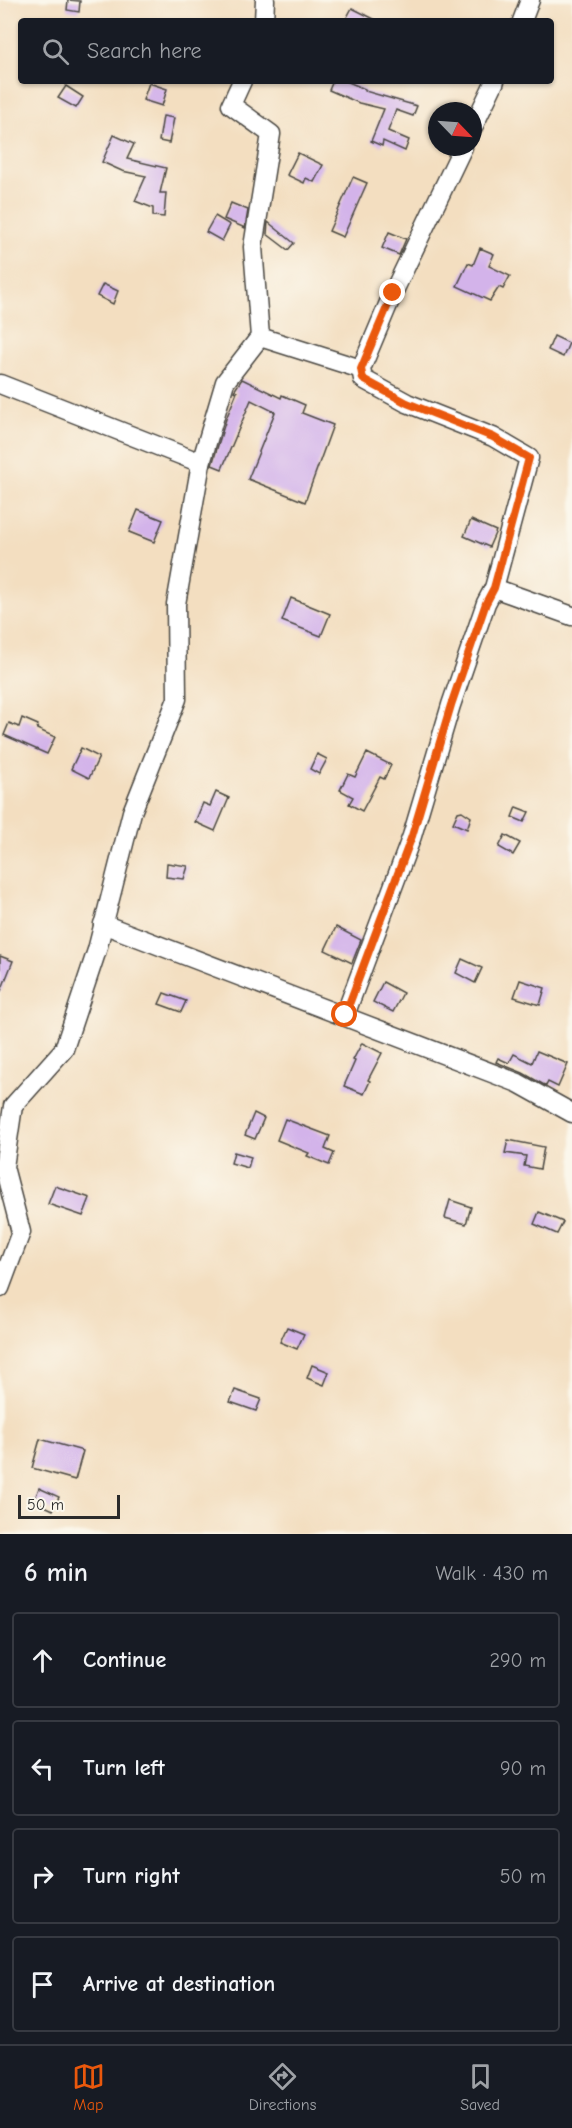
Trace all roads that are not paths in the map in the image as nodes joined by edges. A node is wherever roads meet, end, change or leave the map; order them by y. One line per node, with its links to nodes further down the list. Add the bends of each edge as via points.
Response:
1 (265, 0): 3 (street)
2 (530, 0): 4 (street)
3 (264, 18)
4 (523, 18)
5 (241, 84): 9 (street, via 231,105 271,134 254,247)
6 (494, 84): 7 (street)
7 (482, 108)
8 (459, 156): 10 (street)
9 (260, 337): 10 (street); 12 (street, via 225,382)
10 (361, 369): 13 (street, via 363,379 407,403 493,437 529,458)
11 (0, 384): 12 (street)
12 (201, 463): 15 (street, via 176,604 177,699 132,812)
13 (494, 588): 14 (street); 16 (street, via 451,705 412,836)
14 (572, 616)
15 (104, 924): 16 (street); 18 (street, via 64,1049 13,1106 4,1167 21,1232)
16 (345, 1015): 17 (street, via 518,1083)
17 (572, 1113)
18 (0, 1288)

